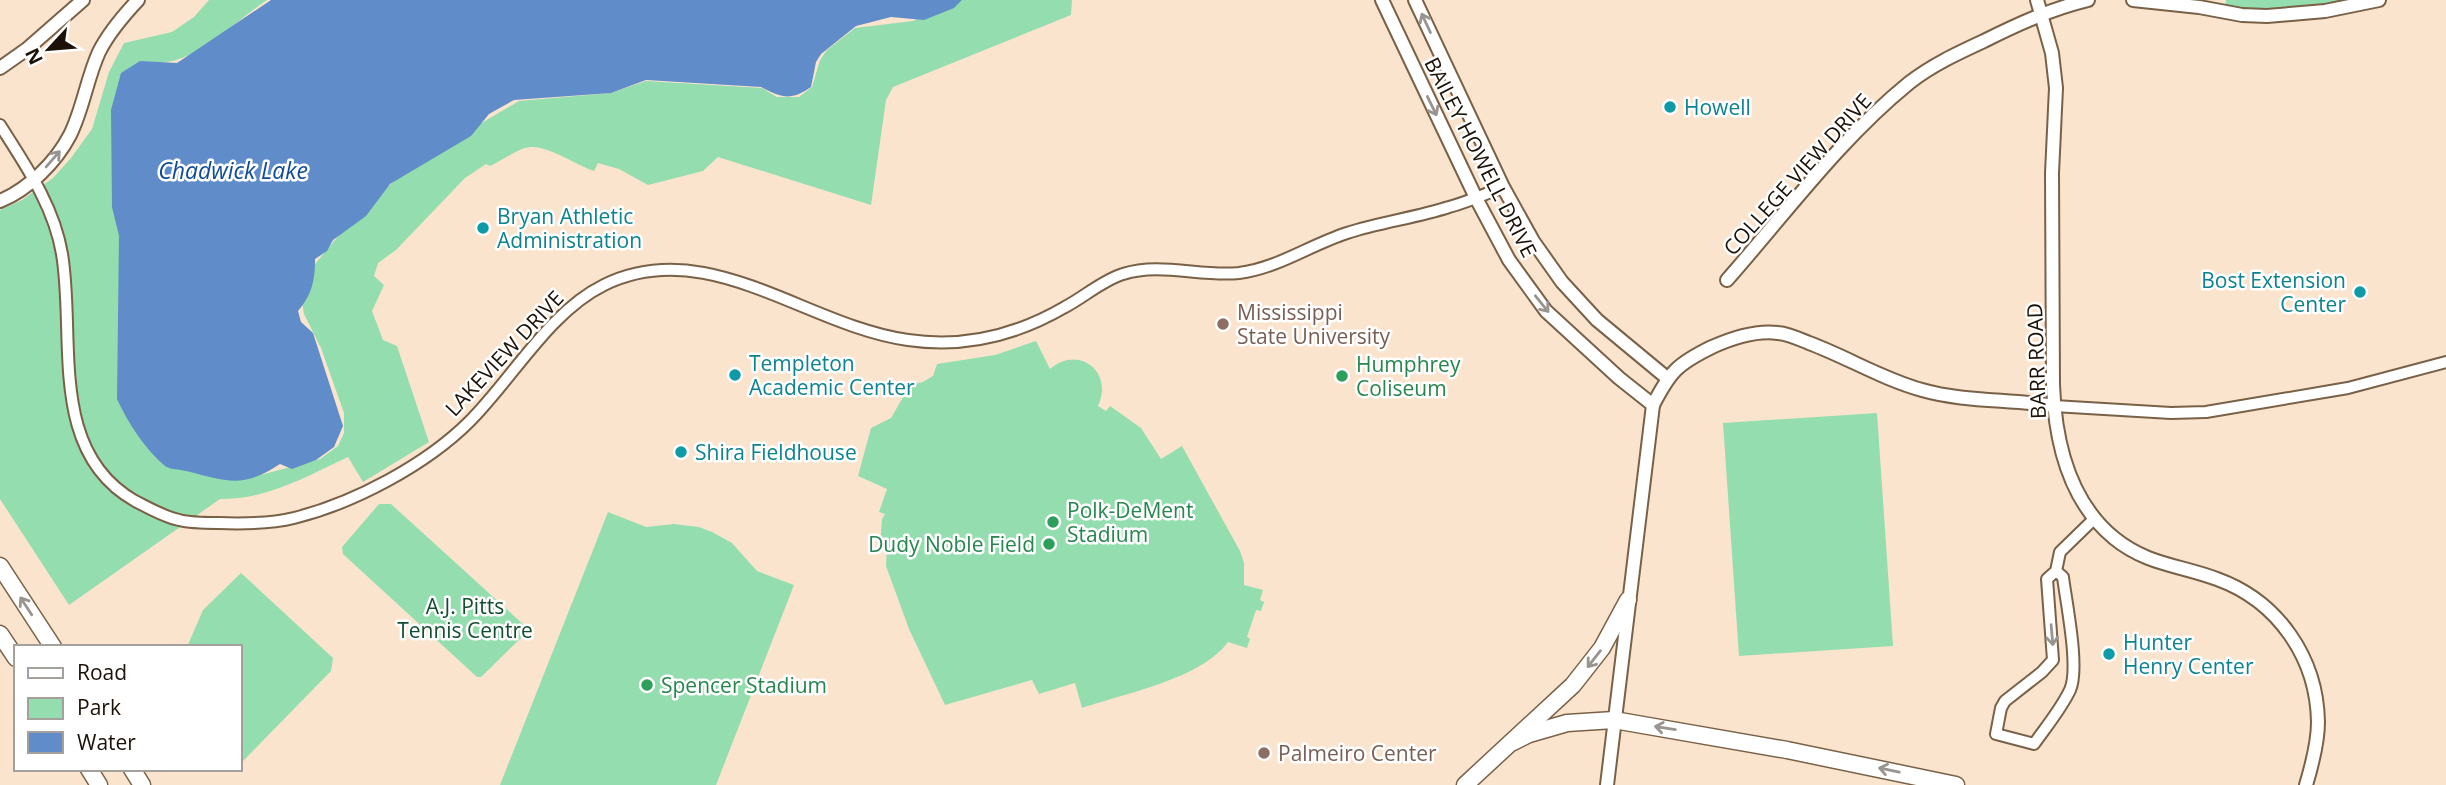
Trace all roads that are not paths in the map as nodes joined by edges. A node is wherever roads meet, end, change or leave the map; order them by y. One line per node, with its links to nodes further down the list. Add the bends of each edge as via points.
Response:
1 (83, 0): 10 (street)
2 (138, 0): 12 (street, one-way to 2, via 56,158 71,133 99,53)
3 (1382, 0): 14 (street, BAILEY HOWELL DRIVE, one-way to 14)
4 (1415, 0): 13 (street, BAILEY HOWELL DRIVE, one-way to 4)
5 (2037, 0): 9 (street, BARR ROAD)
6 (2088, 0): 9 (street, COLLEGE VIEW DRIVE)
7 (2133, 0): 8 (street, via 2267,16)
8 (2379, 0)
9 (2041, 13): 16 (street, COLLEGE VIEW DRIVE, via 1946,59 1911,82 1846,141); 20 (street, BARR ROAD, via 2056,88)
10 (0, 68)
11 (0, 125): 12 (street, LAKEVIEW DRIVE)
12 (35, 178): 14 (street, LAKEVIEW DRIVE, via 62,254 72,401 76,426 95,464 128,497 151,509 178,520 240,524 296,517 334,505 409,466 469,422 566,312 606,284 647,270 714,274 904,340 974,340 1040,322 1122,274 1146,270 1244,272 1376,223); 15 (street)
13 (1503, 187): 14 (street, LAKEVIEW DRIVE); 18 (street, BAILEY HOWELL DRIVE, via 1563,282 1597,320)
14 (1476, 198): 19 (street, BAILEY HOWELL DRIVE, one-way to 19, via 1509,260 1546,311)
15 (0, 201)
16 (1727, 280)
17 (2446, 362): 20 (street, via 2348,388 2206,412)
18 (1667, 378): 19 (street); 20 (street, via 1695,355 1722,343 1775,332 1920,390)
19 (1653, 405): 24 (street)
20 (2054, 406): 21 (street, BARR ROAD, via 2065,465)
21 (2095, 518): 23 (street, via 2060,552); 35 (street, BARR ROAD, via 2140,555 2242,590 2283,624 2307,663 2317,704 2318,732)
22 (0, 566): 26 (main road, one-way to 22)
23 (2056, 571): 28 (street, via 2063,577); 29 (street, one-way to 29, via 2047,579)
24 (1628, 600): 30 (street); 31 (main road, one-way to 31, via 1602,648 1573,685)
25 (0, 634): 27 (main road)
26 (52, 645)
27 (14, 655)
28 (2073, 659): 29 (street); 29 (street, via 2070,691 2034,744 1996,734 2005,701)
29 (2053, 660)
30 (1614, 720): 31 (main road, via 1567,723); 33 (street); 34 (main road, one-way to 30)
31 (1513, 741): 32 (main road)
32 (1465, 785)
33 (1607, 785)
34 (1956, 785)
35 (2306, 785)

